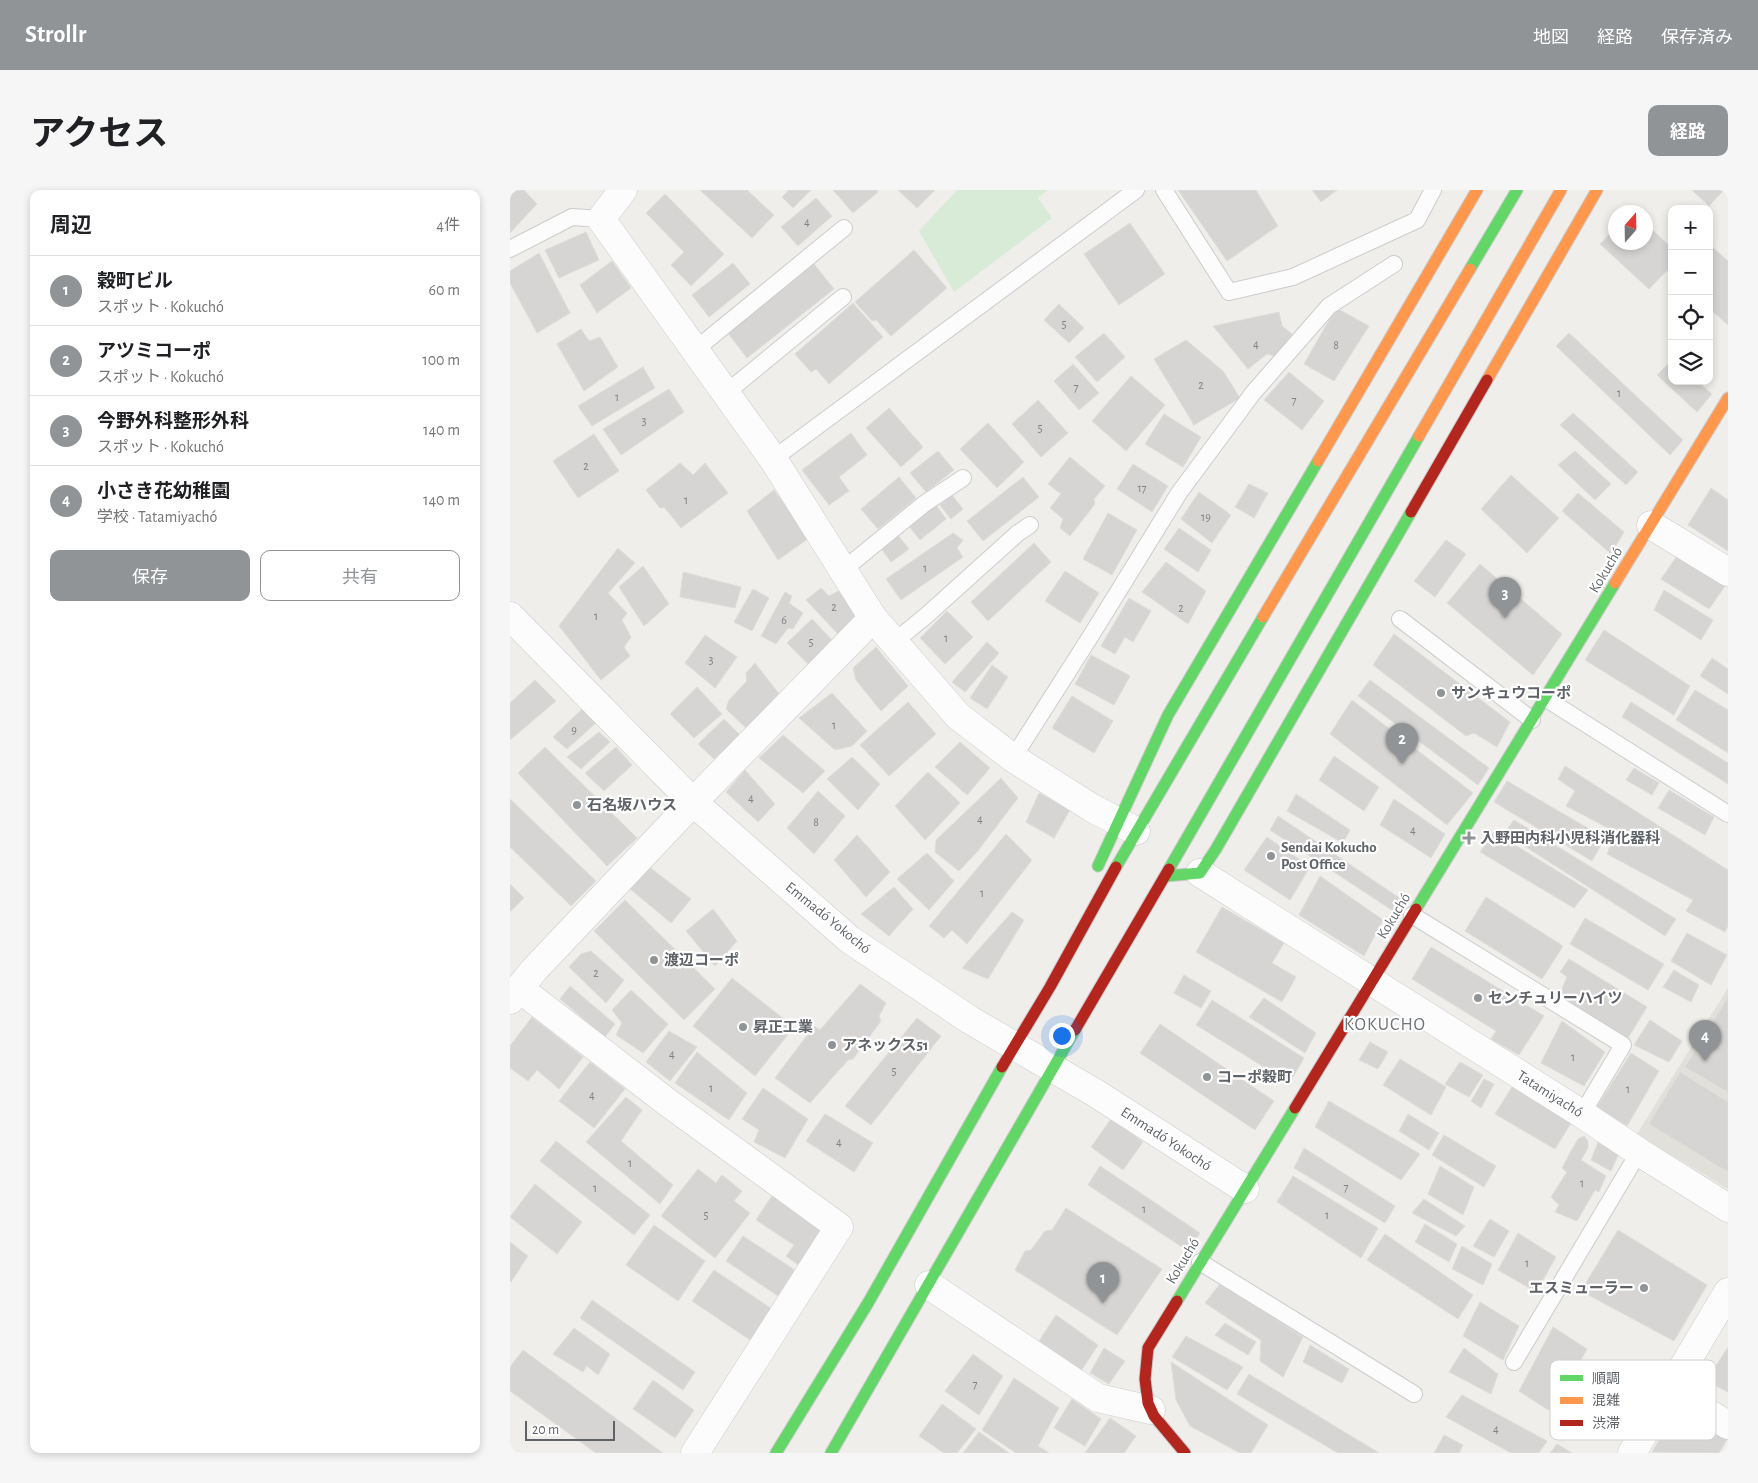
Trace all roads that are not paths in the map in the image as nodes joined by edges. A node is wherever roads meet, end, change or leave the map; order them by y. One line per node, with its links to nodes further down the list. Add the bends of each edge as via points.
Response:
1 (1136, 190): 17 (lane)
2 (1164, 190): 3 (lane, via 1229,292 1293,278 1417,220)
3 (1434, 190)
4 (1477, 190): 32 (street, via 1168,716)
5 (1517, 190): 32 (street)
6 (1561, 190): 34 (street)
7 (1597, 190): 33 (street)
8 (622, 191): 9 (street)
9 (601, 219): 11 (lane, via 572,217); 14 (street)
10 (844, 228): 14 (lane)
11 (510, 249)
12 (1394, 264): 29 (lane, via 1329,306 1252,393 1179,493)
13 (842, 297): 15 (lane)
14 (695, 350): 15 (street)
15 (726, 393): 17 (street)
16 (1728, 398): 20 (street, Kokuchó)
17 (773, 459): 21 (street)
18 (963, 478): 21 (lane, via 924,504)
19 (1030, 525): 26 (lane)
20 (1651, 525): 22 (street); 27 (street, Kokuchó)
21 (843, 570): 24 (street)
22 (1728, 572)
23 (510, 616): 30 (street, Emmadó Yokochó)
24 (873, 618): 26 (street); 30 (street)
25 (1400, 619): 28 (lane)
26 (894, 642): 29 (street, via 958,716)
27 (1545, 698): 28 (street, Kokuchó); 31 (lane)
28 (1532, 720): 37 (street, Kokuchó)
29 (1013, 758): 32 (street)
30 (693, 802): 40 (street); 41 (street, Emmadó Yokochó, via 849,939 970,1020)
31 (1728, 814)
32 (1127, 826): 35 (street); 38 (street)
33 (1200, 873): 34 (street); 39 (street, Tatamiyachó)
34 (1166, 876): 42 (street)
35 (1093, 878)
36 (1088, 895): 38 (street)
37 (1412, 915): 39 (street, Kokuchó); 43 (lane, via 1623,1045)
38 (1080, 932): 41 (street)
39 (1372, 982): 43 (street, Tatamiyachó); 45 (street, Kokuchó)
40 (515, 994): 57 (street, via 839,1227)
41 (1015, 1046): 42 (street, Emmadó Yokochó); 58 (street, via 868,1303)
42 (1053, 1068): 45 (street, Emmadó Yokochó); 48 (street)
43 (1582, 1114): 44 (street, Tatamiyachó)
44 (1639, 1152): 46 (street, Tatamiyachó); 51 (lane)
45 (1245, 1190): 47 (street, Kokuchó)
46 (1728, 1208)
47 (1200, 1262): 52 (lane); 53 (street, Kokuchó, via 1148,1348 1144,1380)
48 (929, 1285): 53 (street, via 1098,1398); 59 (street)
49 (1728, 1292): 50 (street)
50 (1688, 1360)
51 (1514, 1362)
52 (1414, 1394)
53 (1151, 1410): 60 (street, Kokuchó)
54 (1716, 1417): 55 (street)
55 (1728, 1424)
56 (1640, 1440): 61 (street)
57 (695, 1453)
58 (776, 1453)
59 (831, 1453)
60 (1184, 1453)
61 (1632, 1453)

